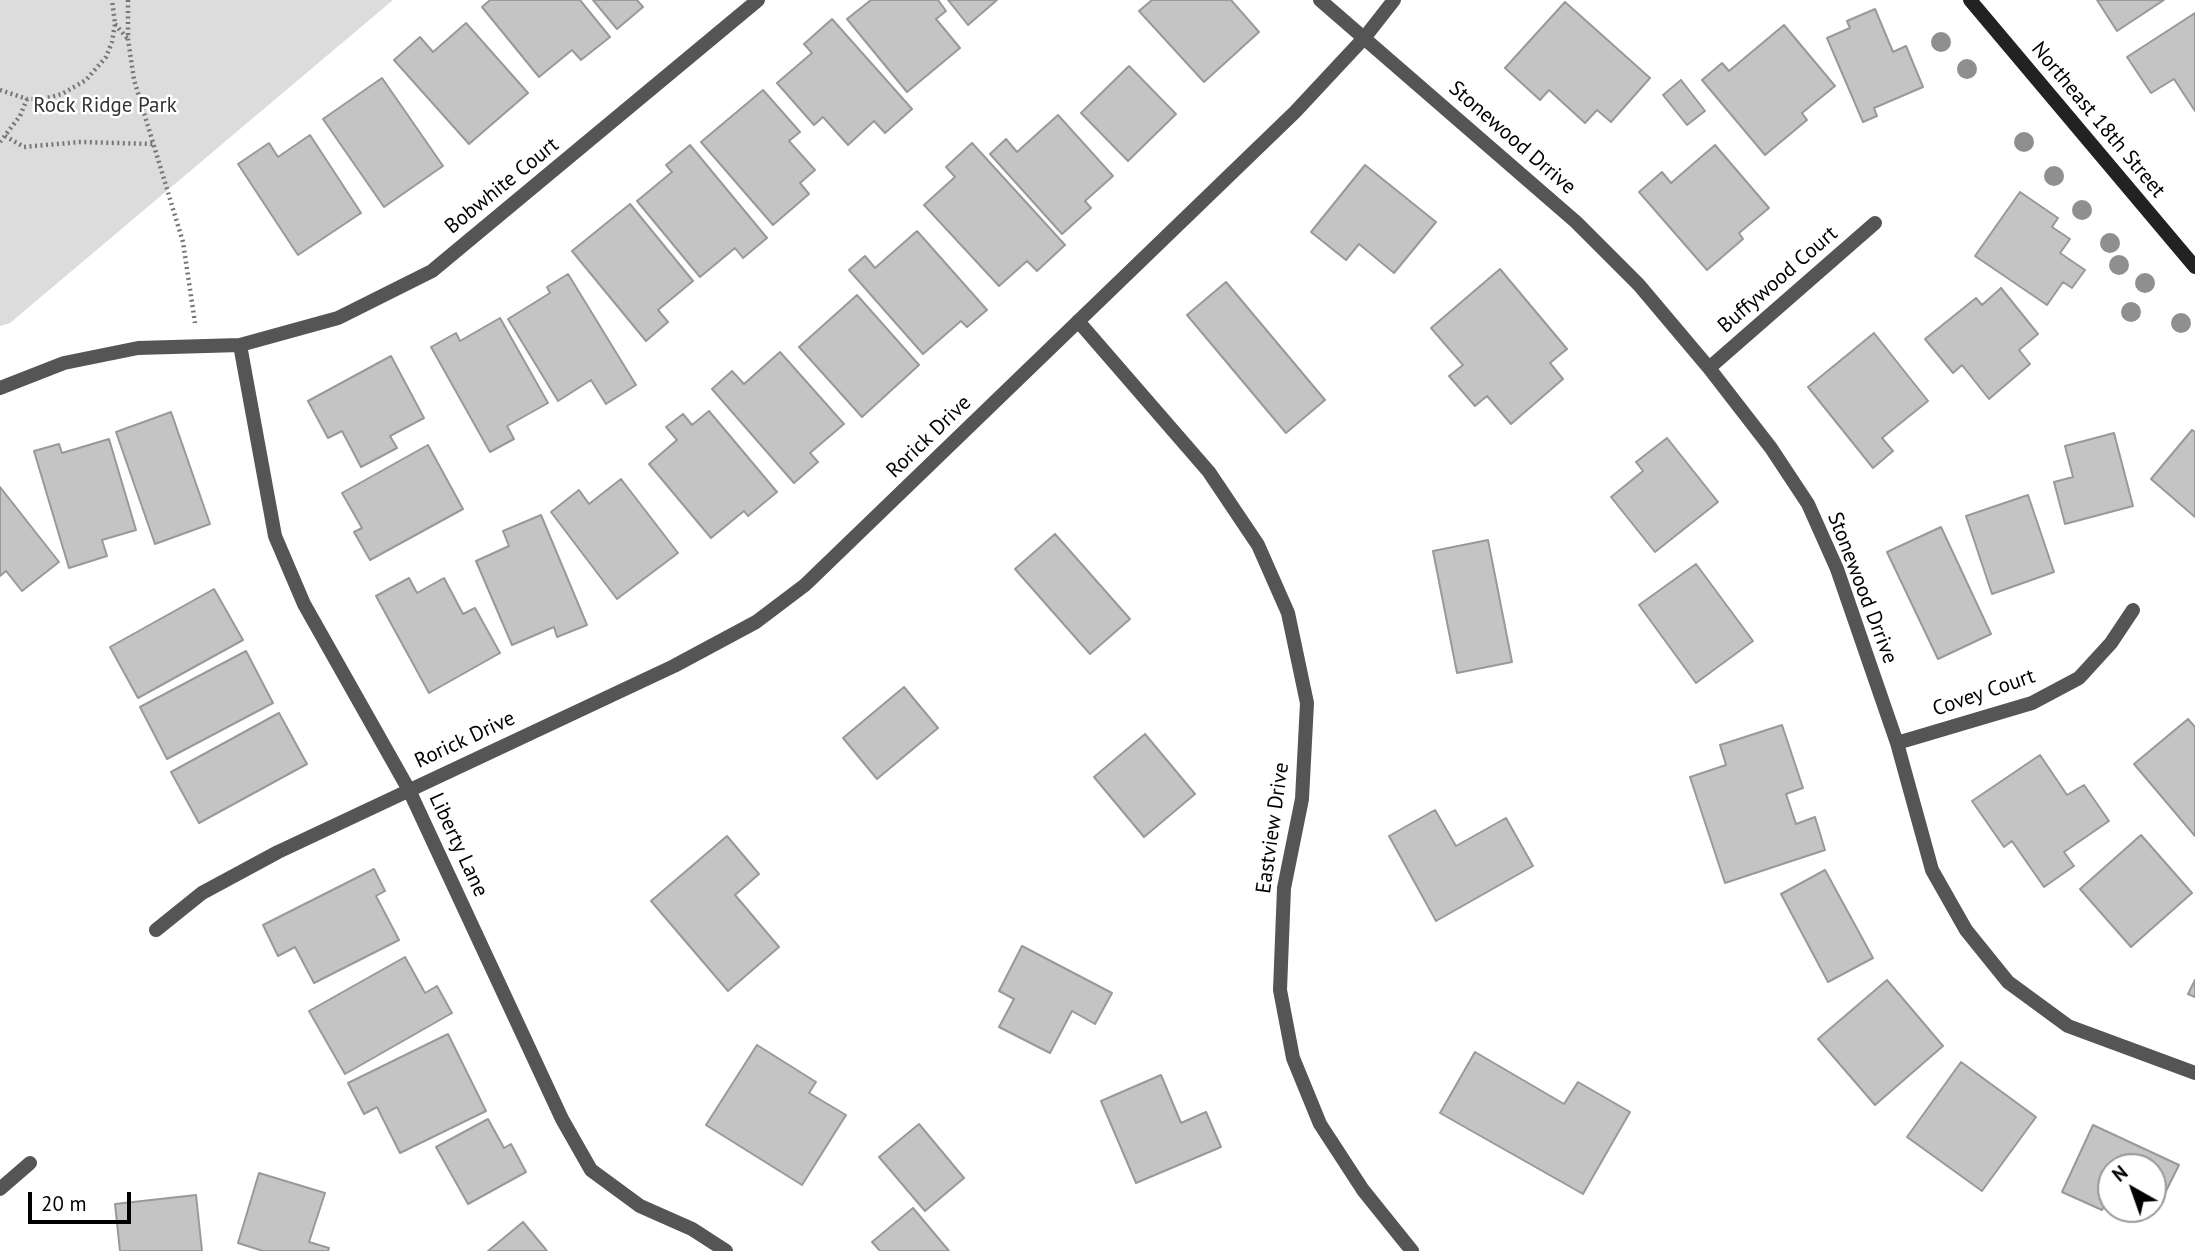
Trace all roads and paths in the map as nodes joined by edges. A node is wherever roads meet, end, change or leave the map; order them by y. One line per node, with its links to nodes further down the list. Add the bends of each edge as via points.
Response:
1 (113, 0): 7 (path)
2 (128, 0): 9 (path)
3 (758, 0): 18 (street, Bobwhite Court, via 432,271 338,318)
4 (1320, 0): 8 (street, Stonewood Drrive)
5 (1394, 0): 8 (street, Rorick Drive)
6 (1970, 0): 16 (main road, Northeast 18th Street)
7 (115, 24): 9 (path); 11 (path, via 106,57 86,80 62,94)
8 (1366, 37): 17 (street, Rorick Drive, via 1295,113); 20 (street, Stonewood Drrive, via 1576,222 1639,285)
9 (128, 39): 14 (path, via 134,80)
10 (0, 90): 11 (path)
11 (27, 99): 12 (path)
12 (5, 136): 13 (path); 14 (path, via 24,147 80,142)
13 (0, 142)
14 (153, 144): 19 (path, via 183,242)
15 (1875, 223): 20 (street, Buffywood Court)
16 (2195, 267)
17 (1078, 321): 24 (street, Rorick Drive, via 805,585 756,622 674,666); 30 (street, Eastview Drive, via 1209,472 1258,545 1288,613 1307,703 1303,799 1284,888 1280,990 1293,1058 1320,1124 1363,1190)
18 (240, 345): 19 (street, Bobwhite Court); 24 (street, Liberty Lane, via 275,536 304,604)
19 (198, 346): 21 (street, Bobwhite Court, via 138,348 64,363)
20 (1709, 368): 23 (street, Stonewood Drrive, via 1808,504 1837,569)
21 (0, 388)
22 (2133, 610): 23 (street, Covey Court, via 2112,643 2079,678 2032,703)
23 (1897, 743): 26 (street, Stonewood Drrive, via 1933,870 1966,930 2008,982 2068,1026)
24 (409, 790): 25 (street, Rorick Drive, via 202,892); 29 (street, Liberty Lane, via 562,1119 591,1170 640,1206 692,1229)
25 (156, 930)
26 (2195, 1073)
27 (30, 1163): 28 (street)
28 (0, 1189)
29 (726, 1251)
30 (1412, 1251)

